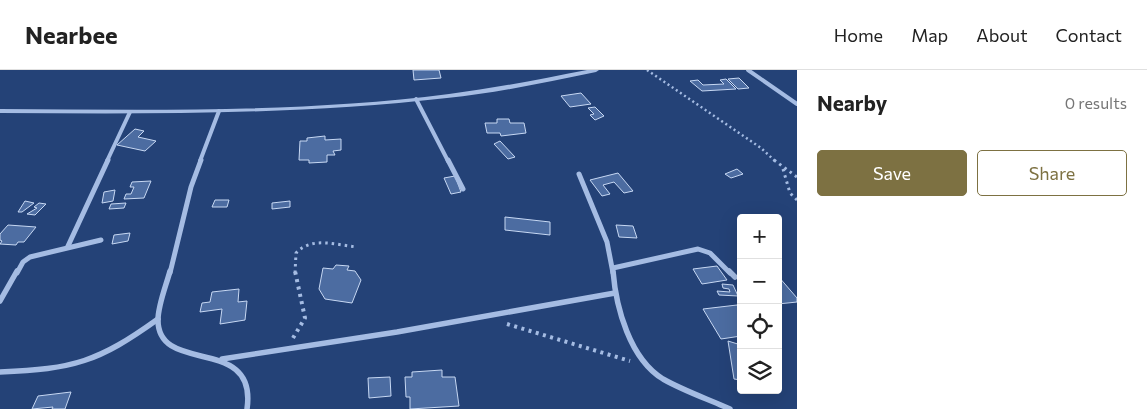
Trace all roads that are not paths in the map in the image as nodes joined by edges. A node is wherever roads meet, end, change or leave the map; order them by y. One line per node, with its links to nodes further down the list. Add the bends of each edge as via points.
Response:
1 (596, 70): 3 (street, via 553,80)
2 (748, 70): 4 (street)
3 (416, 99): 6 (street); 9 (street)
4 (797, 104)
5 (0, 111): 7 (street)
6 (219, 111): 7 (street); 16 (street, via 190,187)
7 (130, 112): 11 (street)
8 (579, 174): 12 (street, via 607,242)
9 (463, 188)
10 (101, 240): 11 (street)
11 (68, 246): 15 (street, via 23,262)
12 (613, 268): 13 (street, via 698,248 710,253); 14 (street)
13 (735, 277)
14 (615, 293): 17 (street); 20 (street, via 623,322 644,363 663,379)
15 (0, 301)
16 (158, 319): 17 (street, via 160,334 166,344); 18 (street, via 127,342 69,367)
17 (222, 360): 19 (street, via 239,371 246,385)
18 (0, 372)
19 (247, 409)
20 (730, 409)

